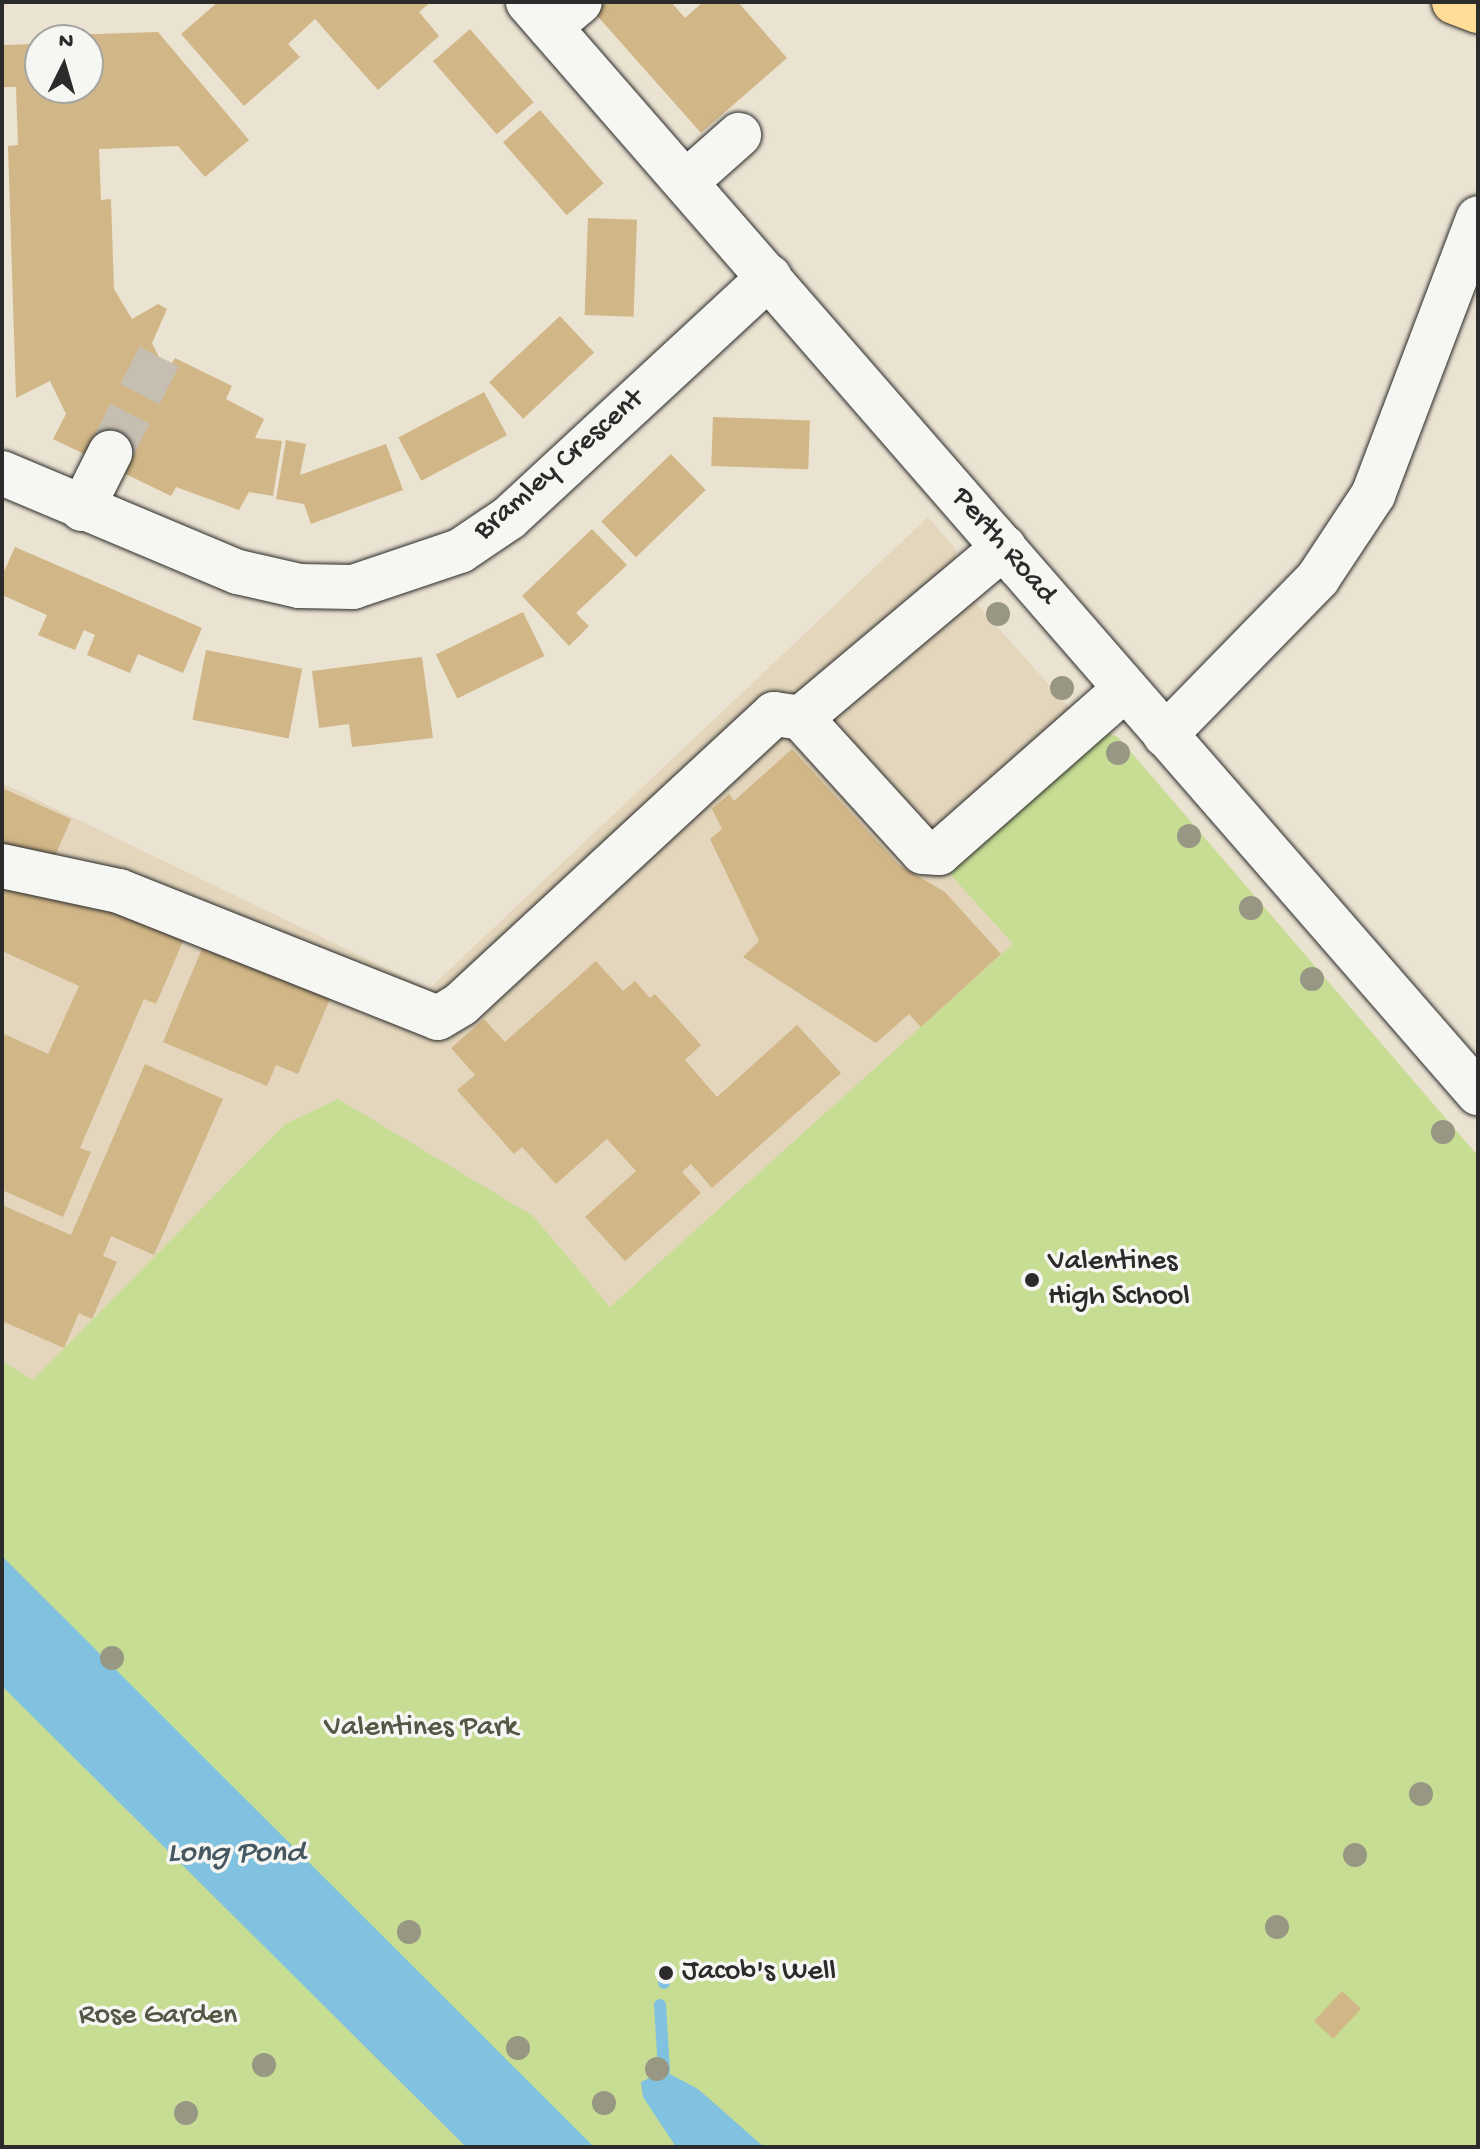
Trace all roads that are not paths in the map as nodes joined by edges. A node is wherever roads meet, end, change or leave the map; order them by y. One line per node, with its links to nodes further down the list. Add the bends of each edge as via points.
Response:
1 (1454, 2): 3 (highway)
2 (553, 10): 5 (street, Perth Road)
3 (1478, 11)
4 (739, 135): 5 (street)
5 (686, 182): 7 (street, Perth Road)
6 (1478, 218): 14 (street, via 1373,495 1318,578)
7 (769, 277): 10 (street, Bramley Crescent, via 509,518 460,551 405,573 353,587 299,586 238,572); 11 (street, Perth Road)
8 (110, 453): 10 (street)
9 (2, 473): 10 (street, Bramley Crescent)
10 (82, 509)
11 (1004, 547): 12 (street, Perth Road); 13 (street)
12 (1125, 689): 13 (street, via 939,853 923,852); 14 (street, Perth Road)
13 (801, 718): 15 (street, via 774,714 461,1004 438,1018 119,891)
14 (1165, 735): 16 (street, Perth Road)
15 (2, 866)
16 (1478, 1093)

